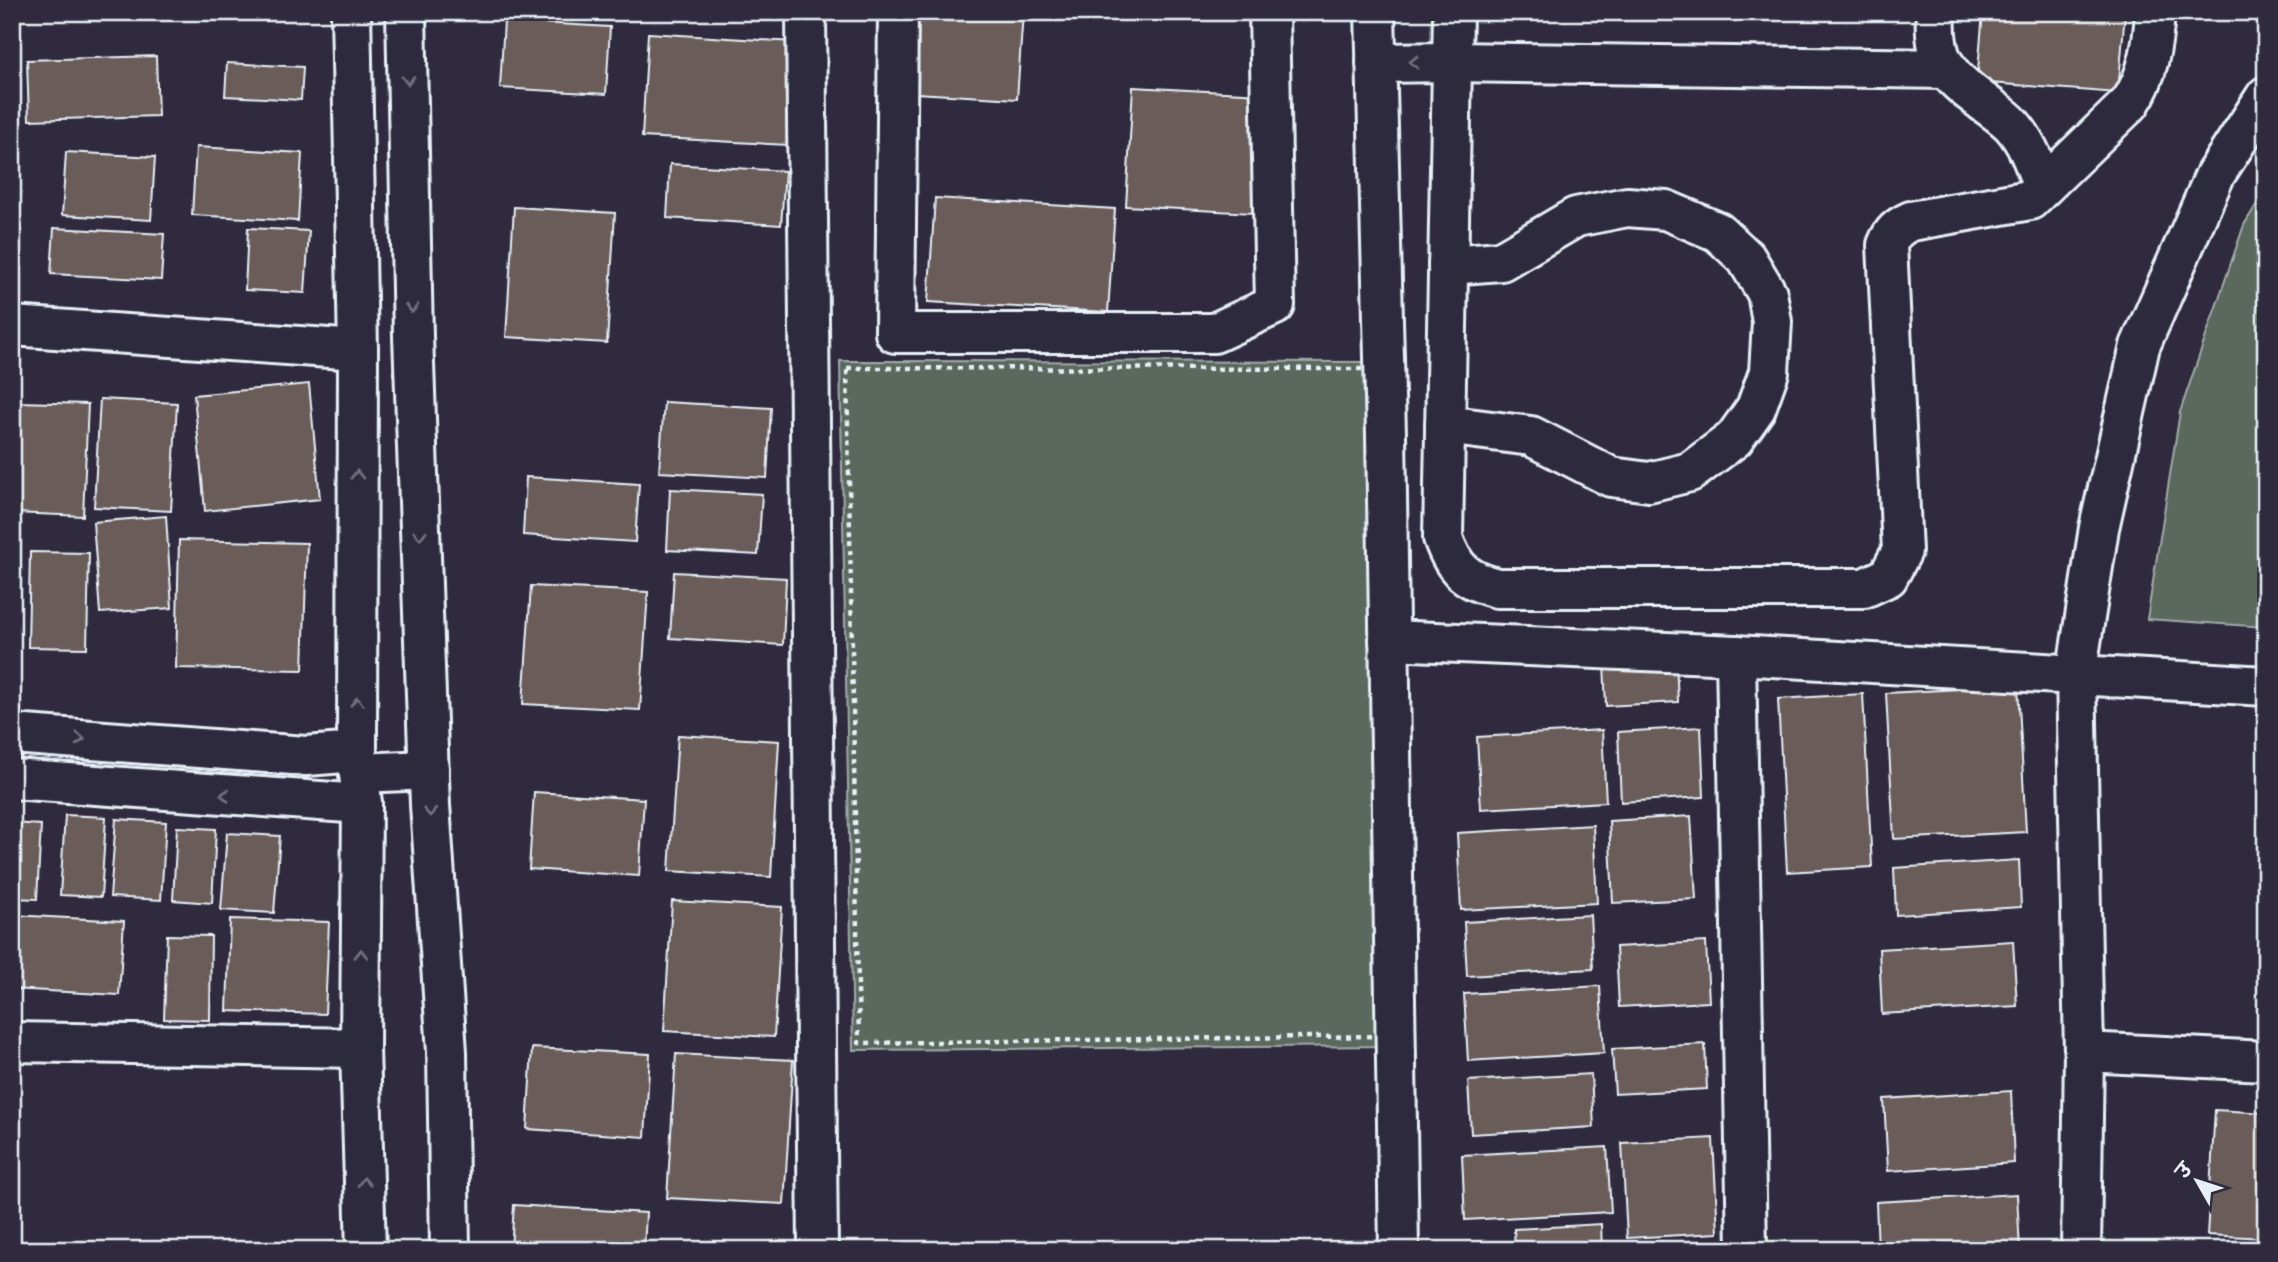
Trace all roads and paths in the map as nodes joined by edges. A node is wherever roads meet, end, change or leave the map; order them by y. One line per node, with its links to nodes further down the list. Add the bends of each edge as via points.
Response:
1 (351, 12): 17 (street)
2 (406, 12): 24 (street, one-way to 24)
3 (806, 12): 34 (street)
4 (898, 12): 5 (street, via 895,333 1214,333 1275,305)
5 (1269, 12)
6 (1375, 12): 11 (street)
7 (1453, 12): 10 (street)
8 (1936, 12): 12 (street, via 1934,38)
9 (2155, 12): 14 (street, via 2140,89)
10 (1452, 62): 11 (street, one-way to 11); 12 (street); 15 (street)
11 (1377, 63): 19 (street)
12 (1948, 69): 14 (street, via 2010,123 2028,148)
13 (2266, 96): 21 (street, via 2215,175 2140,346 2099,528)
14 (2043, 187): 18 (street, via 2030,200 1911,221 1891,235 1887,245 1902,551 1888,577 1864,588 1497,588 1475,583 1450,556 1443,538)
15 (1448, 265): 18 (street); 18 (street, via 1502,261 1576,217 1627,207 1666,210 1718,232 1746,258 1767,293 1772,322 1769,372 1756,408 1734,439 1690,472 1649,482 1611,477 1531,436)
16 (12, 326): 17 (street)
17 (358, 350): 25 (street, one-way to 17)
18 (1445, 425)
19 (1389, 640): 20 (street); 35 (street)
20 (1736, 655): 21 (street); 36 (street)
21 (2076, 675): 22 (street); 30 (street)
22 (2266, 686)
23 (12, 734): 25 (street, one-way to 25, via 298,755)
24 (429, 770): 25 (street); 33 (street, one-way to 33, via 447,1052)
25 (359, 777): 26 (street, one-way to 26); 29 (street, one-way to 25)
26 (12, 779)
27 (12, 1042): 29 (street)
28 (859, 1043): 28 (path, via 847,368 1377,369 1384,1036)
29 (360, 1048): 32 (street, one-way to 29)
30 (2084, 1052): 31 (street); 37 (street)
31 (2266, 1061)
32 (366, 1250)
33 (450, 1250)
34 (818, 1250)
35 (1399, 1250)
36 (1747, 1250)
37 (2081, 1250)

